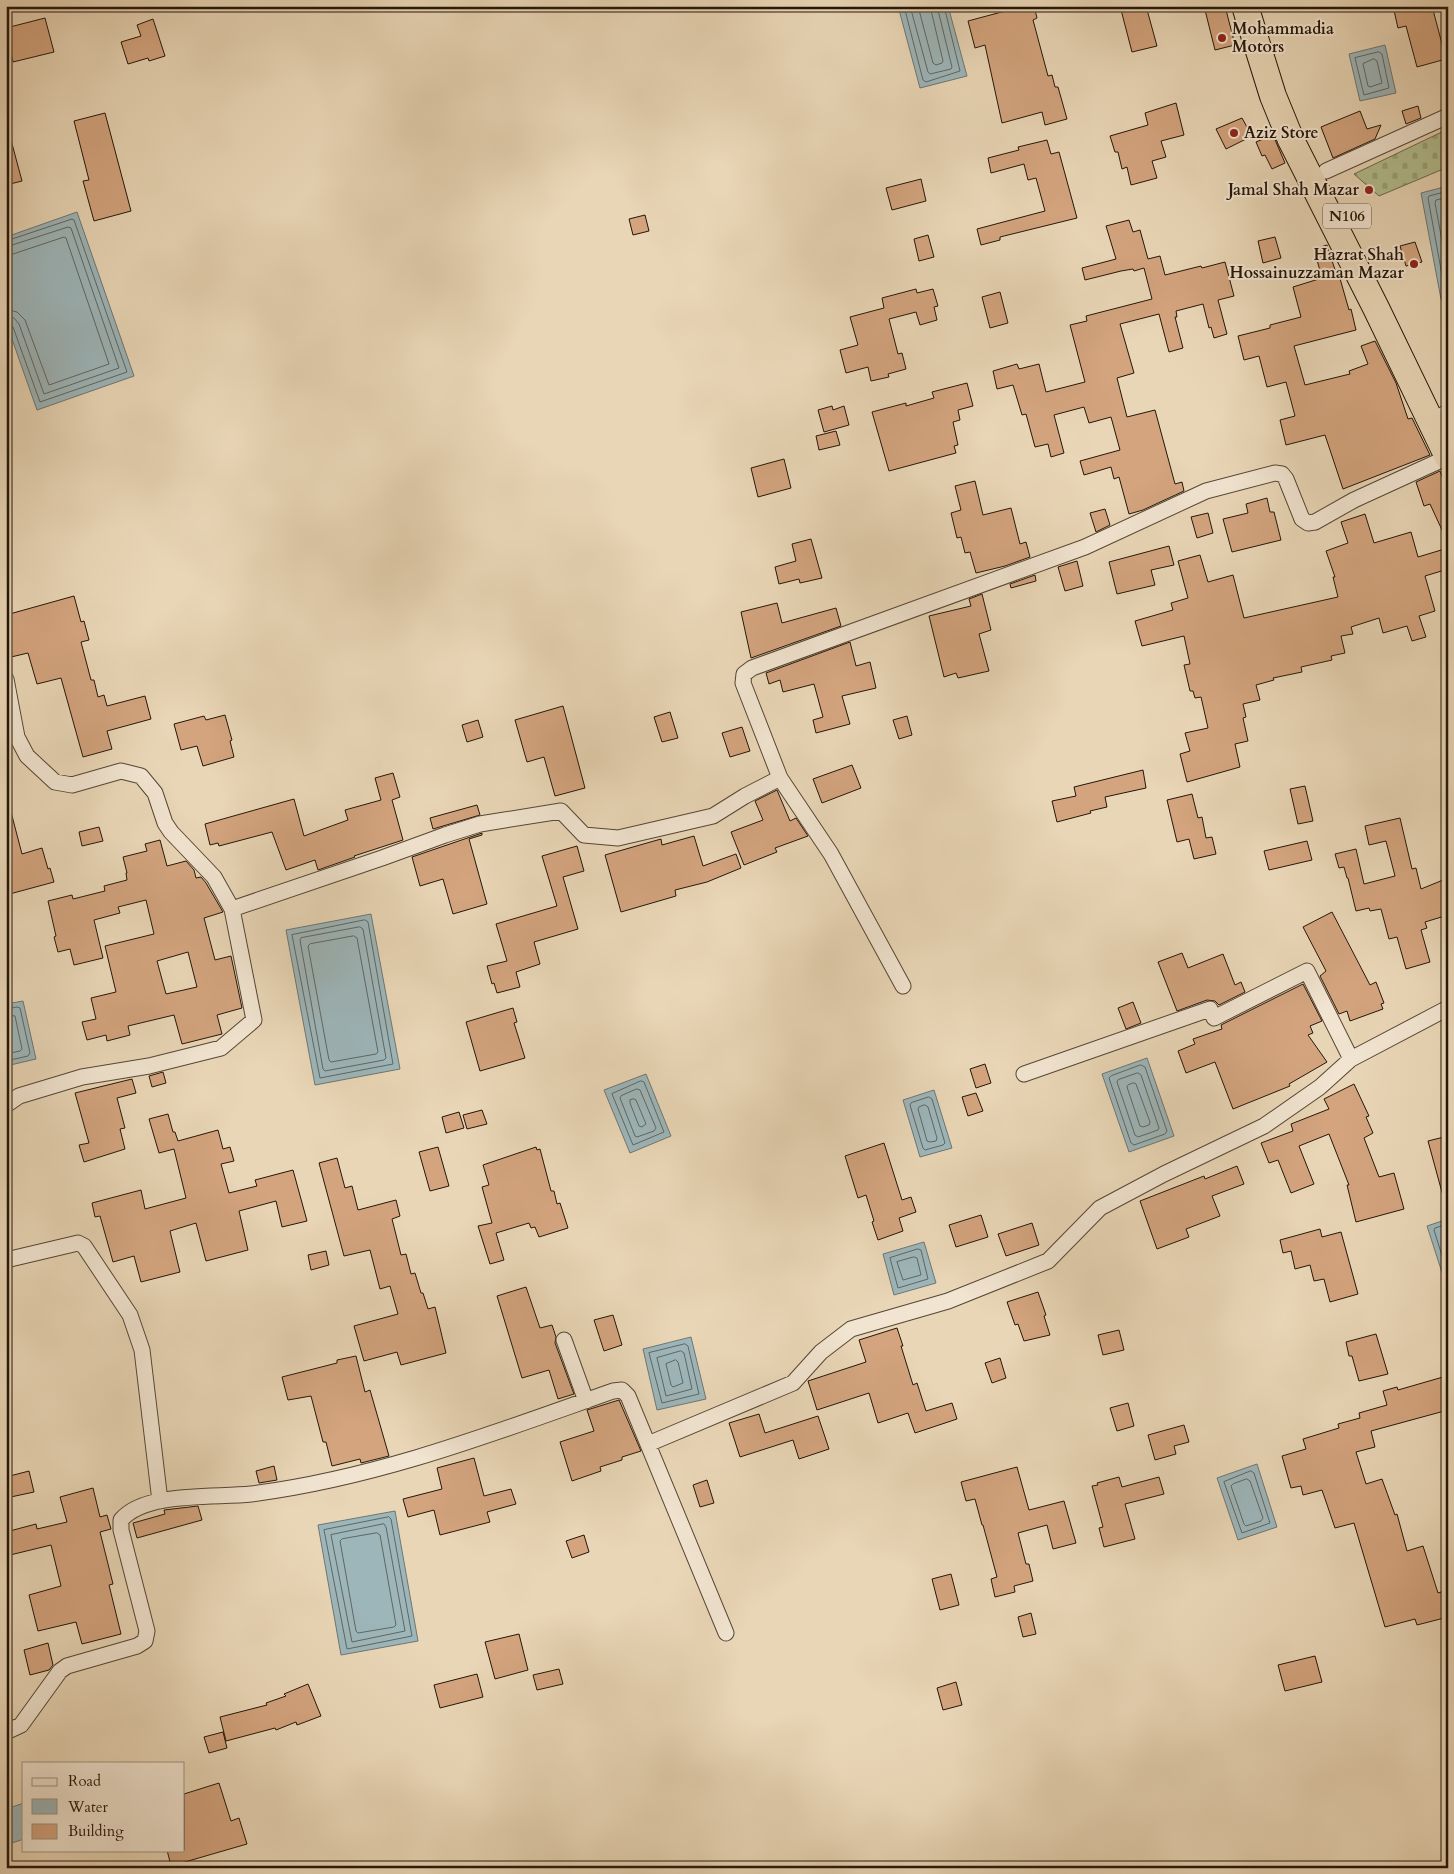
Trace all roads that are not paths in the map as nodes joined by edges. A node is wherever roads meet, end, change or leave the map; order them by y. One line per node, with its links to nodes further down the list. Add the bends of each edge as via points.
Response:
1 (1245, 6): 5 (highway, N106, via 1273,96 1291,140)
2 (1260, 6): 4 (highway, N106, via 1303,125)
3 (1448, 116): 4 (street)
4 (1326, 171): 5 (highway, N106, via 1358,241 1384,287)
5 (1446, 433): 7 (street, via 1354,500 1315,522 1308,523 1302,519 1286,479 1282,474 1274,473 1206,491 1086,548 752,668 744,674 743,683)
6 (6, 679): 8 (street, via 17,737 27,756 55,782 72,786 121,771 141,776 155,793 171,832 214,878)
7 (780, 778): 8 (street, via 713,816 618,838 584,835 561,811 480,824); 9 (street, via 831,854)
8 (232, 909): 13 (street, via 254,1020 221,1048 149,1066 82,1077 19,1096)
9 (903, 986)
10 (1448, 1008): 11 (street)
11 (1351, 1059): 12 (street, via 1307,971 1214,1018 1210,1009); 17 (street, via 1320,1087 1264,1126 1100,1208 1048,1261 948,1301 851,1329 821,1352 793,1383)
12 (1024, 1074)
13 (6, 1105)
14 (6, 1260): 18 (street, via 78,1243 84,1246 130,1315 142,1350)
15 (564, 1340): 16 (street)
16 (586, 1400): 17 (street, via 622,1390 628,1396); 18 (street, via 462,1445 352,1477 249,1494)
17 (648, 1444): 19 (street)
18 (160, 1501): 20 (street, via 127,1513 121,1520 146,1631 145,1641 67,1666 20,1725)
19 (726, 1633)
20 (6, 1732)

